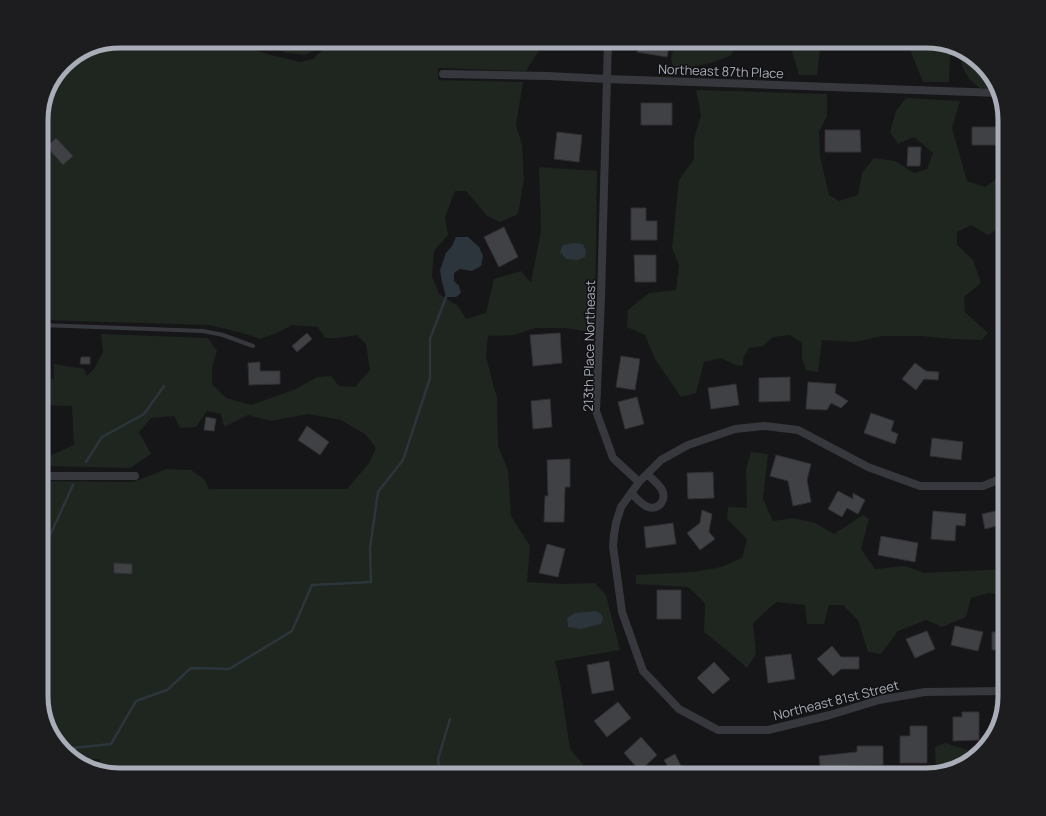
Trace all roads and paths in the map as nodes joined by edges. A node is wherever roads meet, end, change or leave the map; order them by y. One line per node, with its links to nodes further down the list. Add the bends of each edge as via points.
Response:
1 (608, 48): 3 (street, 213th Place Northeast)
2 (443, 74): 3 (street, Northeast 87th Place)
3 (607, 79): 4 (street, Northeast 87th Place); 11 (street, 213th Place Northeast, via 602,299 596,411 613,458)
4 (993, 93)
5 (48, 325): 6 (lane, via 203,331)
6 (253, 346)
7 (647, 474): 10 (street, via 661,460 688,445 735,429 764,426 798,430 868,467 920,486 983,486); 11 (street); 12 (street, via 663,491 662,502 656,507 648,507)
8 (48, 476): 9 (street)
9 (135, 476)
10 (998, 481)
11 (639, 482): 12 (street)
12 (631, 493): 13 (street, Northeast 81st Street, via 621,507 613,546 622,612 643,671 679,709 718,730 768,730 879,700 925,692)
13 (998, 691)

